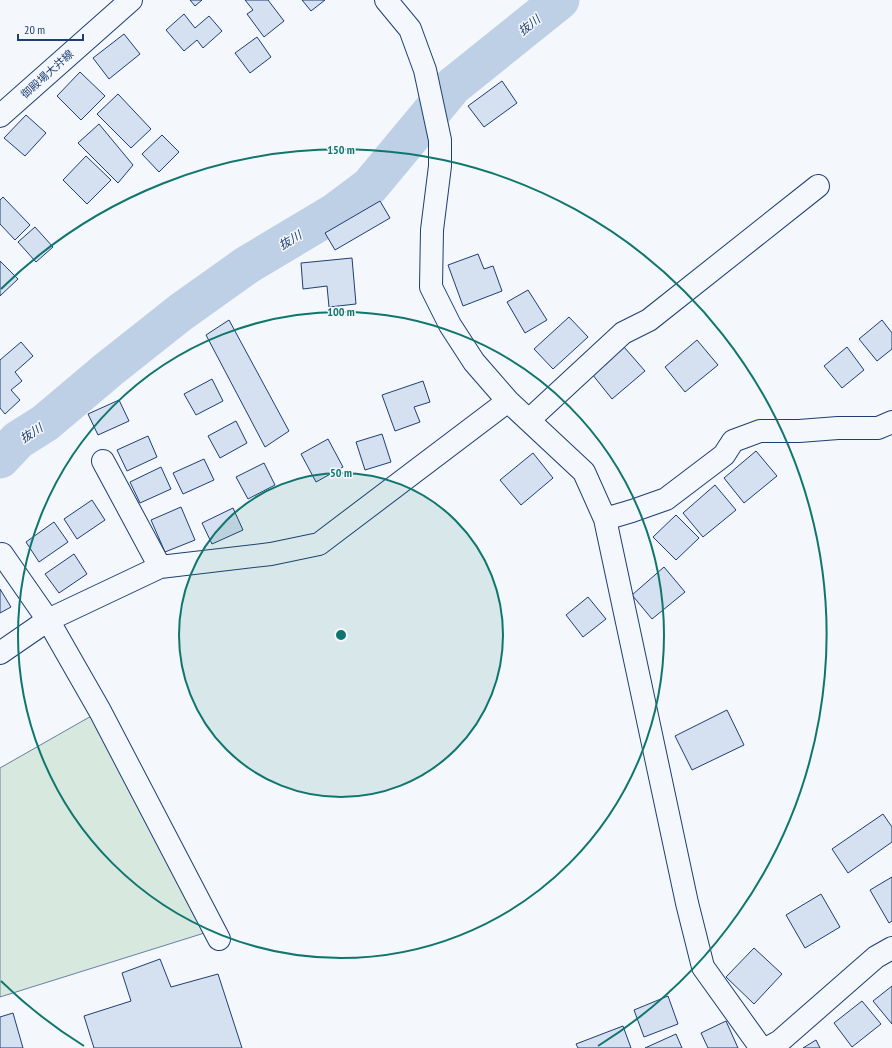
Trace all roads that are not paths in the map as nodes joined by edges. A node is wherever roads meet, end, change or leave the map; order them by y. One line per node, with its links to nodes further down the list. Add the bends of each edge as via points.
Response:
1 (131, 0): 3 (street, 御殿場大井線)
2 (386, 0): 5 (street, via 410,29 425,70 440,140 440,166 432,230 431,287 450,325 474,362)
3 (0, 116)
4 (818, 186): 6 (street, via 649,320 623,333)
5 (508, 401): 6 (street); 11 (street, via 319,544 271,554)
6 (529, 420): 9 (street, via 584,472)
7 (892, 422): 9 (street, via 878,428 760,431 733,441 724,455 666,499)
8 (103, 461): 11 (street)
9 (605, 519): 16 (street, via 703,967)
10 (2, 554): 12 (street)
11 (160, 567): 12 (street)
12 (48, 620): 13 (street); 14 (street, via 100,711)
13 (0, 653)
14 (219, 939)
15 (892, 948): 17 (street, via 876,957 780,1041)
16 (760, 1048)
17 (768, 1048)

